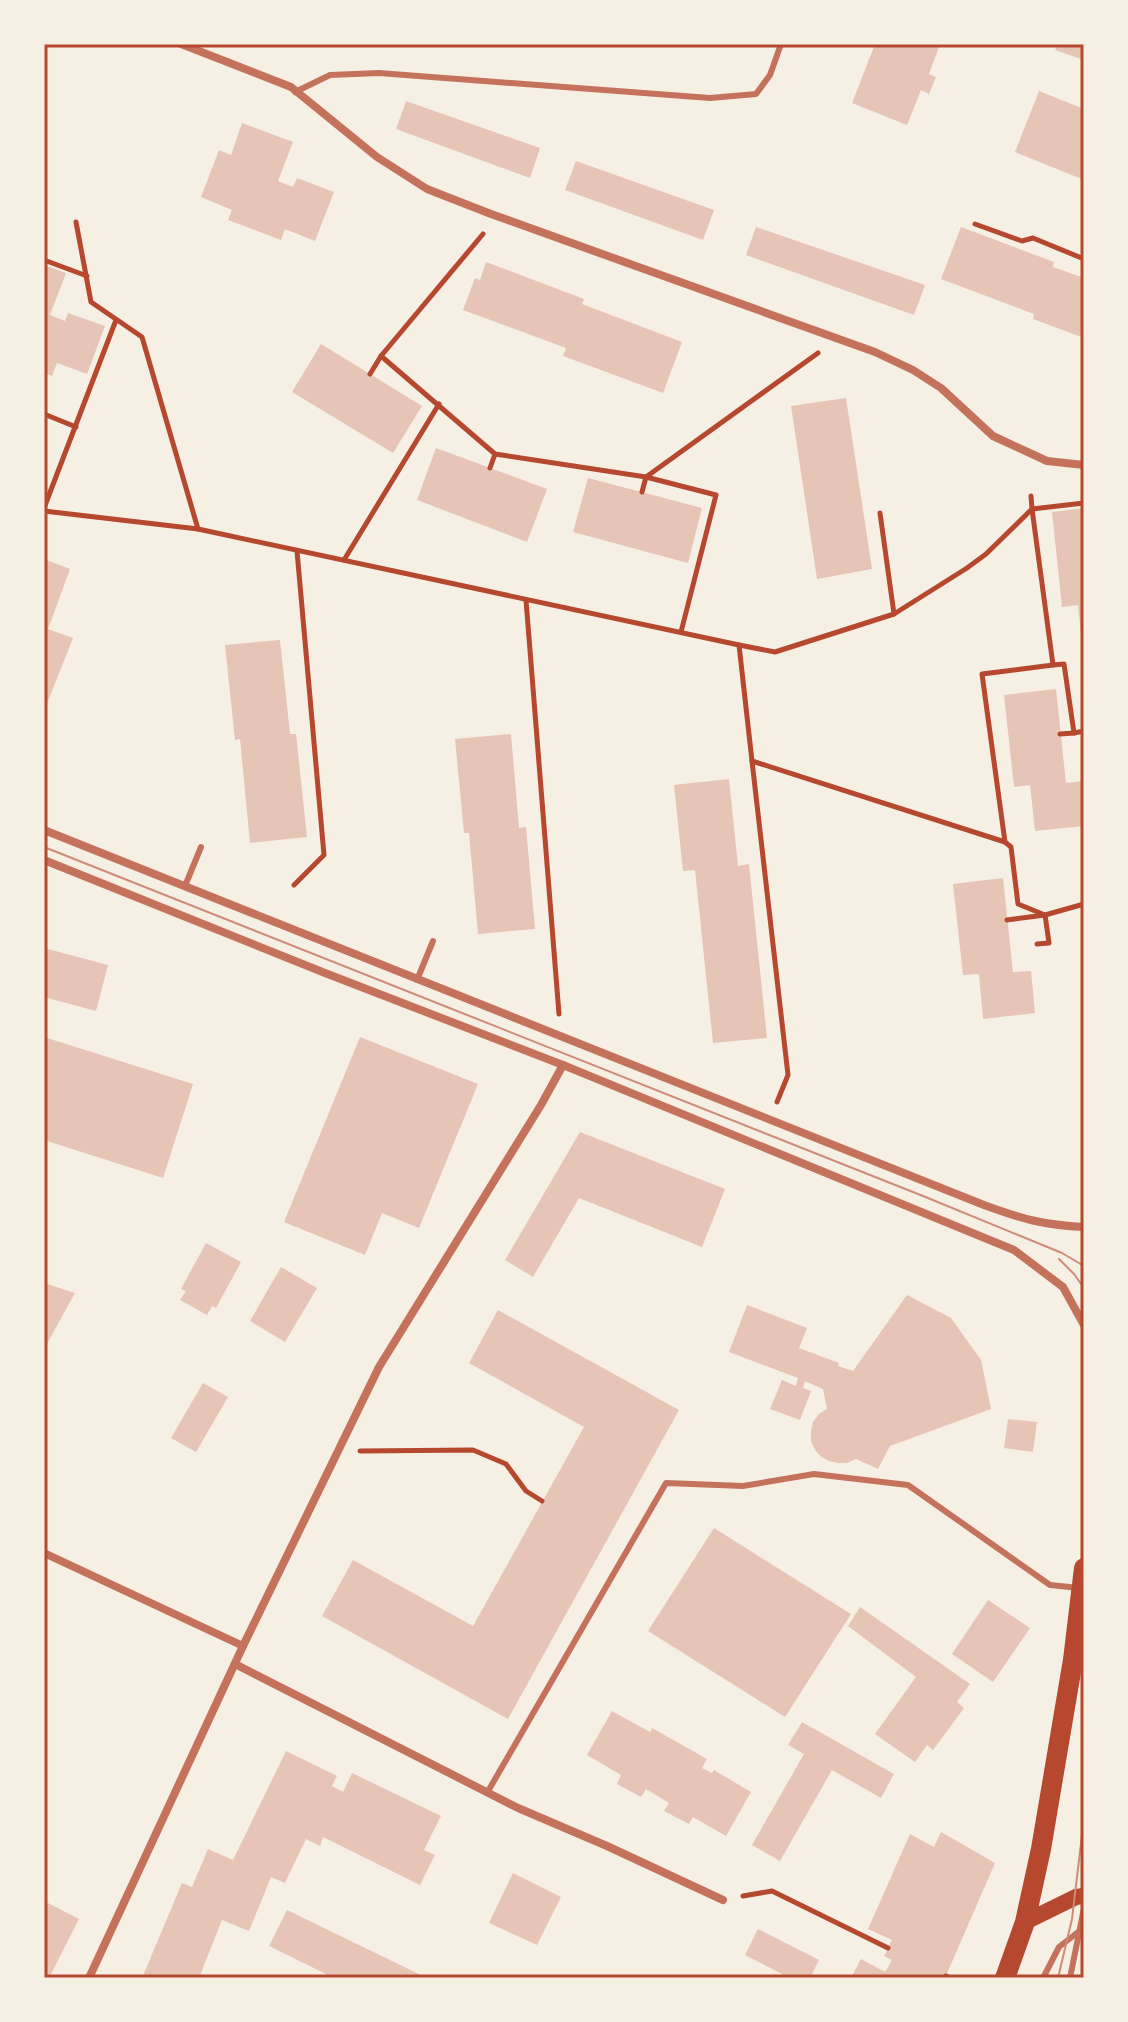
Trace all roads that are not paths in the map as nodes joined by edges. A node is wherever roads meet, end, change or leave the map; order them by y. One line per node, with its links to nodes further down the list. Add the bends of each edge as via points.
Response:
1 (181, 44): 3 (street)
2 (781, 44): 3 (lane, via 770,75 756,94 710,98 379,73 330,75)
3 (295, 92): 4 (street, via 427,189 875,352 941,388 993,436 1047,461)
4 (1084, 465)
5 (44, 830): 8 (street)
6 (201, 847): 8 (lane)
7 (44, 860): 11 (street)
8 (185, 886): 10 (street)
9 (433, 941): 10 (lane)
10 (417, 980): 12 (street, via 1022,1220)
11 (563, 1065): 13 (street, via 1014,1250 1063,1287); 16 (street, via 379,1367)
12 (1084, 1227)
13 (1084, 1325)
14 (44, 1553): 16 (street)
15 (1083, 1578): 18 (lane, via 1050,1585 908,1485 814,1474 743,1486 666,1483); 22 (main road, via 1053,1782)
16 (243, 1646): 17 (street)
17 (235, 1664): 18 (street); 24 (street)
18 (487, 1793): 20 (street)
19 (1084, 1896): 22 (main road)
20 (723, 1900)
21 (1084, 1908): 23 (lane)
22 (1025, 1922): 25 (main road)
23 (1082, 1928): 26 (lane, via 1059,1947); 27 (lane)
24 (89, 1978)
25 (1005, 1978)
26 (1043, 1978)
27 (1070, 1978)

